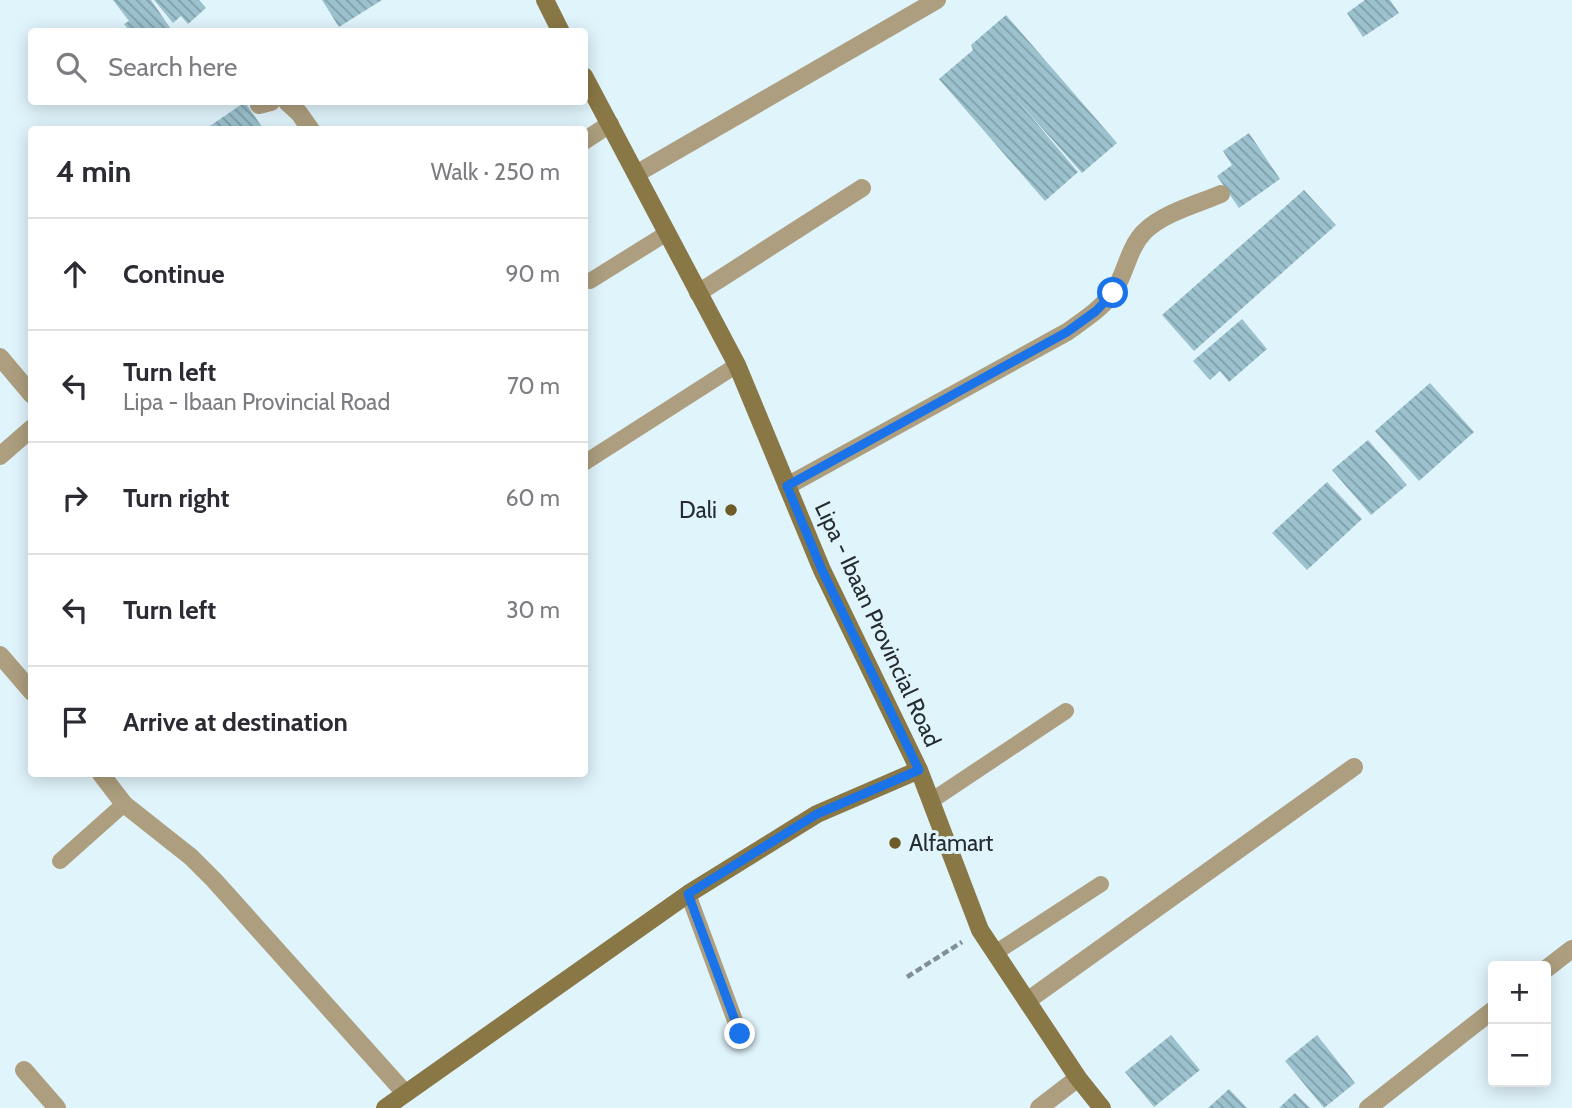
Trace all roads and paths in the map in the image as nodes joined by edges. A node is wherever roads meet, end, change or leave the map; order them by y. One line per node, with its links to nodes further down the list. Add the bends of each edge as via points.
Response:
1 (545, 0): 3 (main road)
2 (937, 0): 9 (street)
3 (559, 28)
4 (588, 83): 6 (main road, Lipa - Ibaan Provincial Road)
5 (290, 105): 7 (street)
6 (610, 124): 8 (street); 9 (main road, Lipa - Ibaan Provincial Road)
7 (308, 126)
8 (588, 138)
9 (636, 174): 12 (main road, Lipa - Ibaan Provincial Road)
10 (862, 188): 14 (street)
11 (1221, 194): 21 (street, via 1145,231 1131,249 1113,293 1067,332)
12 (667, 233): 13 (lane); 14 (main road, Lipa - Ibaan Provincial Road)
13 (590, 281)
14 (698, 293): 16 (main road, Lipa - Ibaan Provincial Road)
15 (0, 357): 17 (street)
16 (737, 365): 20 (lane); 21 (main road, Lipa - Ibaan Provincial Road)
17 (28, 390)
18 (28, 432): 19 (street)
19 (0, 456)
20 (588, 460)
21 (787, 486): 26 (main road, Lipa - Ibaan Provincial Road, via 822,570)
22 (0, 655): 23 (street)
23 (28, 687)
24 (1066, 711): 28 (lane)
25 (1354, 767): 38 (street)
26 (919, 770): 28 (main road, Lipa - Ibaan Provincial Road); 32 (main road, via 817,814)
27 (103, 777): 29 (street)
28 (931, 801): 33 (main road, Lipa - Ibaan Provincial Road)
29 (124, 804): 30 (lane); 43 (street, via 214,880)
30 (60, 861)
31 (1101, 884): 35 (lane)
32 (688, 894): 40 (lane); 43 (main road)
33 (980, 930): 35 (main road, Lipa - Ibaan Provincial Road); 37 (path)
34 (1572, 949): 36 (street)
35 (995, 953): 38 (main road, Lipa - Ibaan Provincial Road)
36 (1551, 965)
37 (908, 977)
38 (1027, 1001): 42 (main road, Lipa - Ibaan Provincial Road)
39 (1488, 1014): 48 (street)
40 (740, 1034)
41 (24, 1070): 44 (street)
42 (1078, 1078): 46 (street); 47 (main road, Lipa - Ibaan Provincial Road)
43 (405, 1093): 45 (main road)
44 (57, 1108)
45 (385, 1108)
46 (1039, 1108)
47 (1102, 1108)
48 (1368, 1108)

